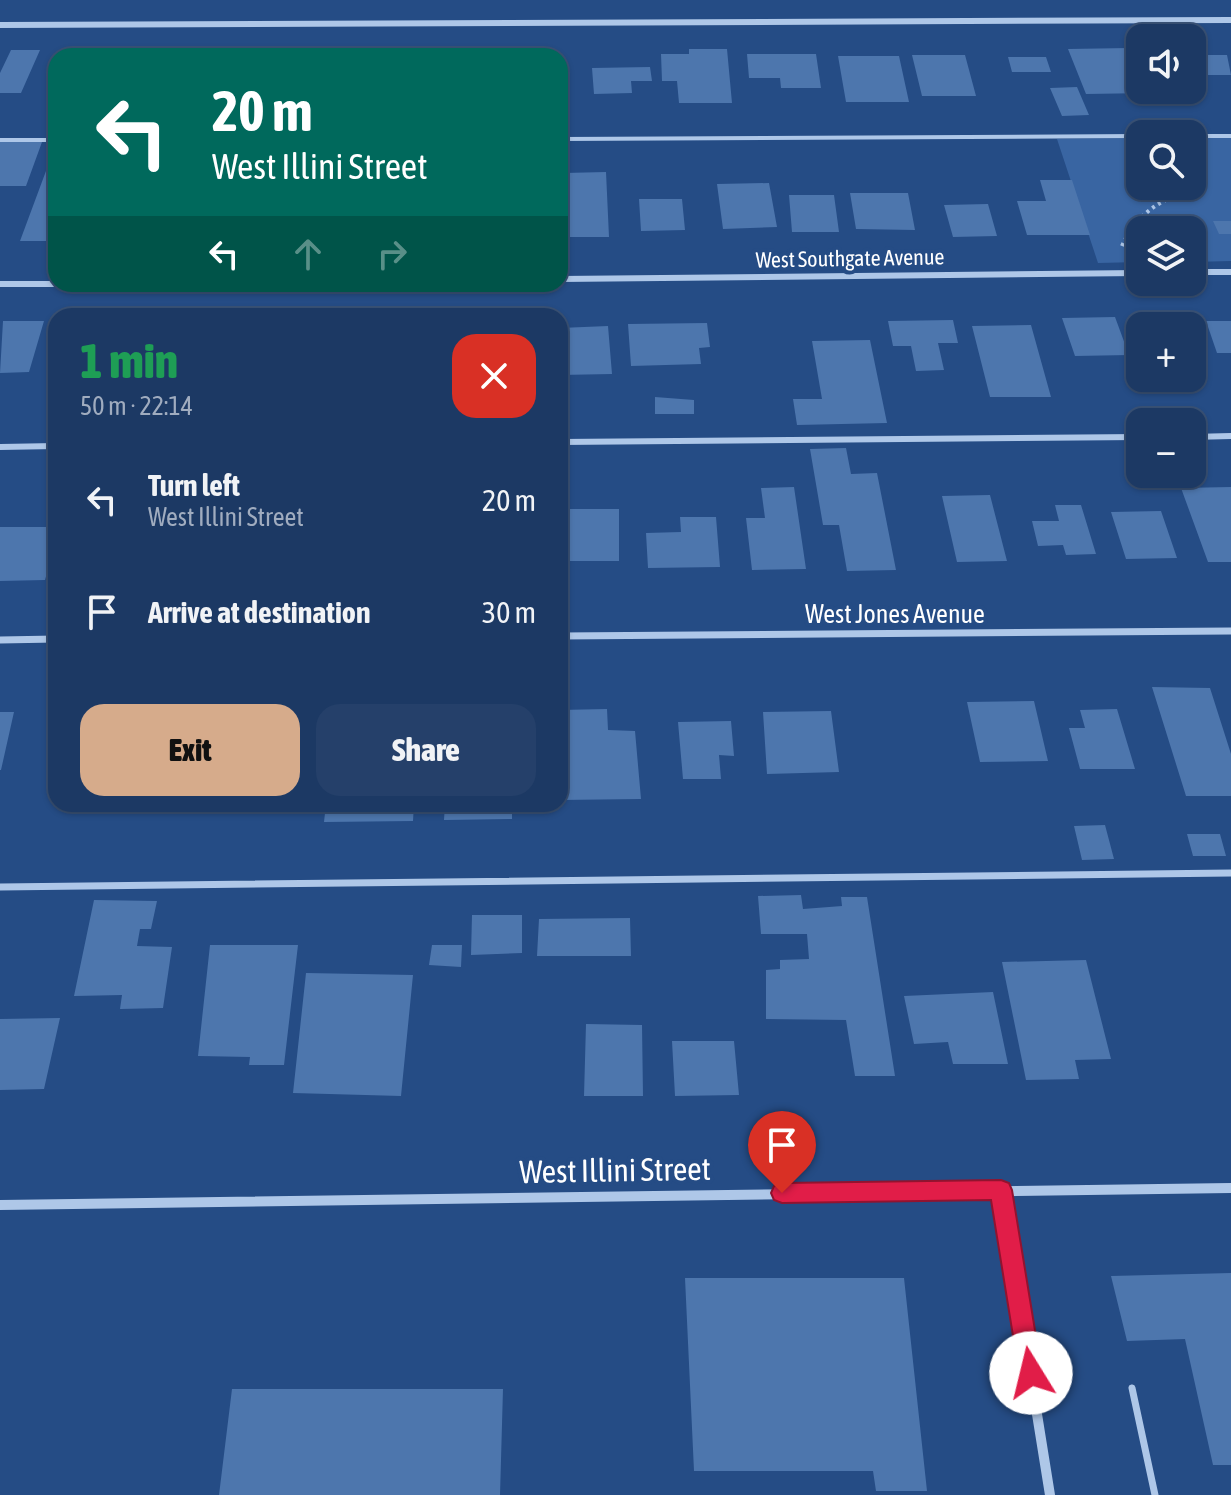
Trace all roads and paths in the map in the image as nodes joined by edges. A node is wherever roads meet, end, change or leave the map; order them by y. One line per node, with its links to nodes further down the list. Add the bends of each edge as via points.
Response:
1 (1231, 20): 2 (street)
2 (0, 25)
3 (1126, 136): 6 (lane)
4 (1206, 136): 5 (lane)
5 (1231, 136)
6 (568, 139)
7 (0, 140): 8 (lane)
8 (48, 140)
9 (1166, 200): 10 (path)
10 (1138, 216)
11 (1126, 236): 12 (path)
12 (1126, 256)
13 (1206, 272): 14 (street)
14 (1231, 272)
15 (1126, 273): 16 (street, West Southgate Avenue)
16 (568, 279)
17 (0, 284): 18 (street)
18 (48, 284)
19 (1231, 436): 21 (lane)
20 (1126, 437): 22 (lane)
21 (1206, 437)
22 (568, 442)
23 (48, 446): 24 (lane)
24 (0, 447)
25 (1231, 631): 26 (street, West Jones Avenue)
26 (568, 636)
27 (48, 639): 28 (street)
28 (0, 640)
29 (1231, 873): 30 (lane)
30 (0, 887)
31 (1231, 1188): 32 (street, West Illini Street)
32 (1001, 1190): 33 (street, West Illini Street); 35 (street)
33 (0, 1205)
34 (1132, 1388): 36 (lane)
35 (1050, 1495)
36 (1155, 1495)

